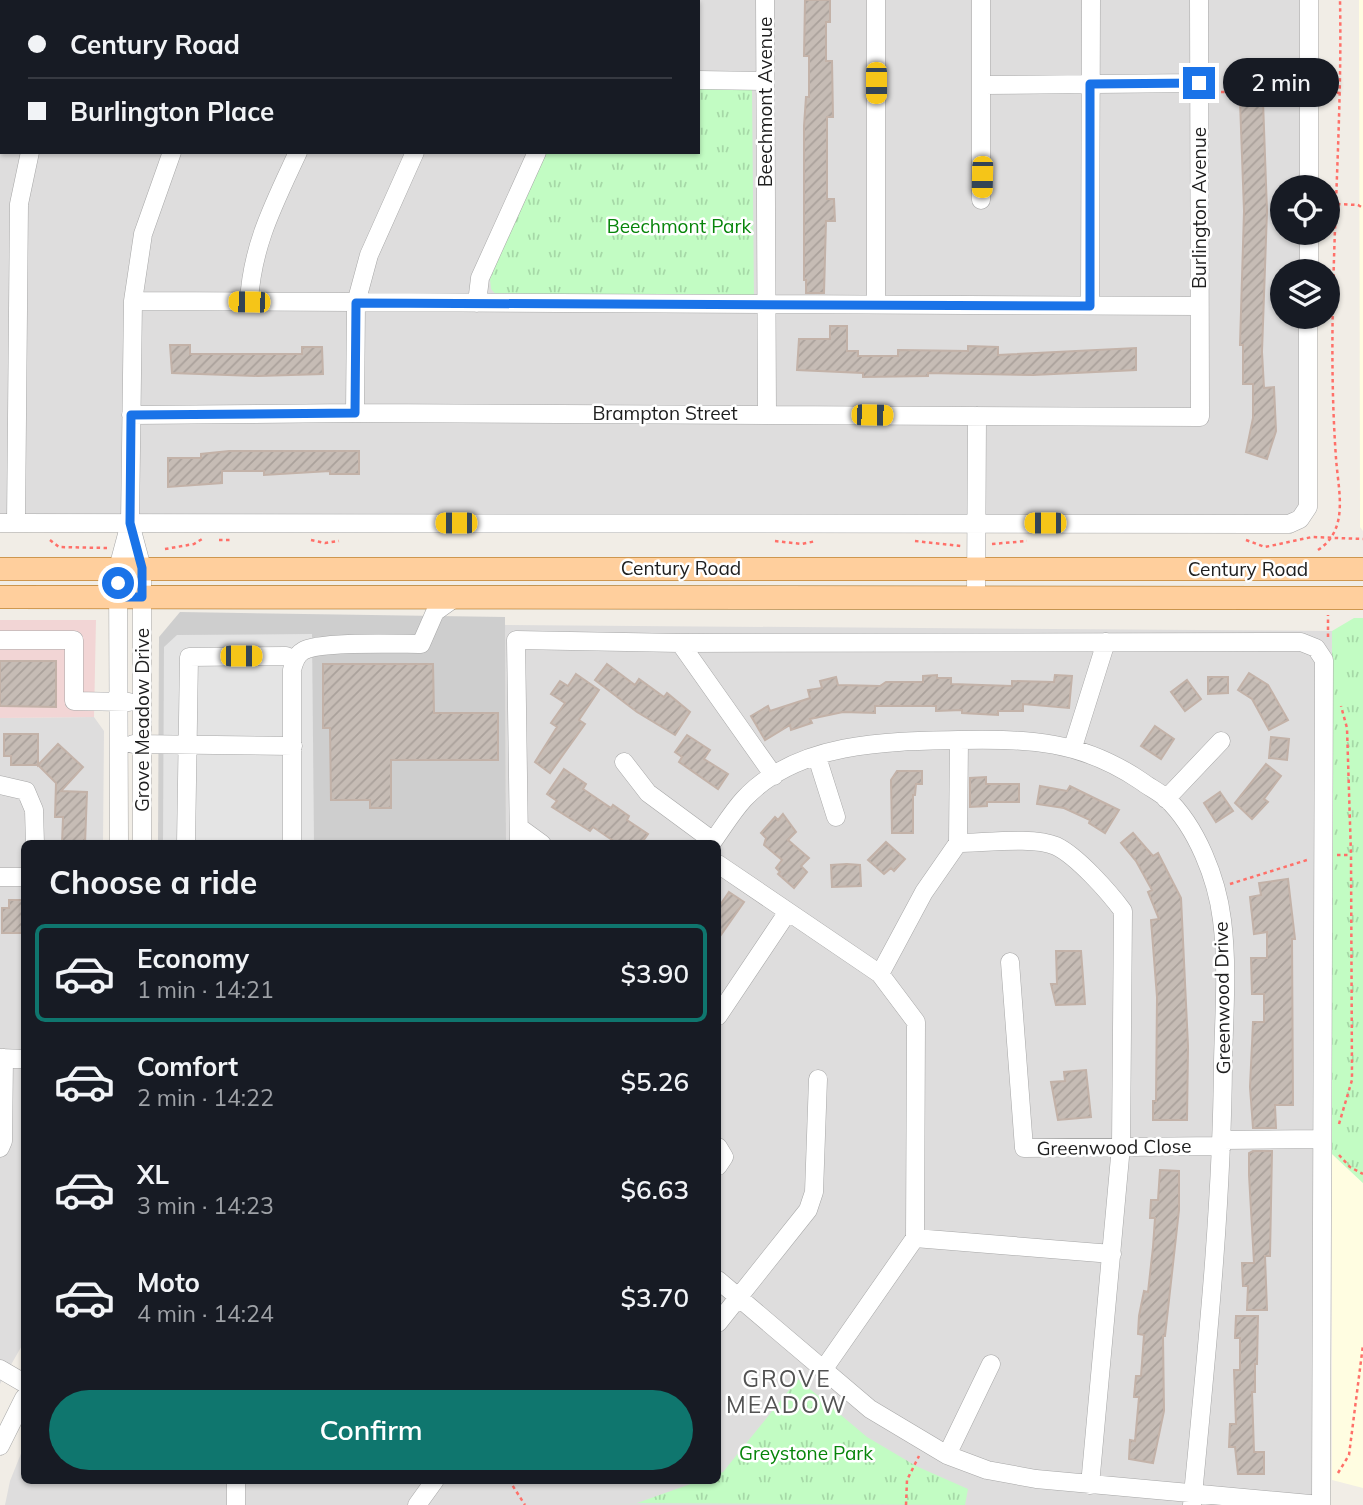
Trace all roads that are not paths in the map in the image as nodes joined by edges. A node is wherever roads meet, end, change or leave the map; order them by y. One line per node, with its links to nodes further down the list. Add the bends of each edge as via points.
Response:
1 (765, 0): 8 (street, Beechmont Avenue)
2 (876, 0): 24 (street)
3 (981, 0): 10 (street)
4 (1090, 0): 9 (street)
5 (1199, 0): 11 (street, Burlington Avenue)
6 (1310, 0): 17 (street)
7 (700, 80): 8 (street)
8 (765, 81): 23 (street, Beechmont Avenue)
9 (1090, 84): 10 (street); 11 (street); 25 (street)
10 (983, 85): 18 (street)
11 (1199, 88): 26 (street, Burlington Avenue)
12 (30, 154): 33 (street, via 19,204)
13 (171, 154): 19 (street, via 143,234)
14 (297, 154): 20 (street, via 259,238)
15 (414, 154): 21 (street, via 369,255)
16 (536, 154): 22 (street, via 480,278)
17 (1309, 175)
18 (981, 200)
19 (132, 301): 20 (street); 30 (street)
20 (249, 302): 21 (street)
21 (356, 303): 22 (street); 28 (street)
22 (477, 303): 23 (street)
23 (766, 303): 24 (street); 29 (street, Beechmont Avenue)
24 (876, 303): 25 (street)
25 (1090, 306): 26 (street)
26 (1199, 306): 32 (street, Burlington Avenue)
27 (1308, 329): 35 (street, via 1308,507 1300,519 1289,524)
28 (355, 413): 29 (street, Brampton Street); 30 (street, Brampton Street)
29 (767, 414): 31 (street, Brampton Street)
30 (131, 415): 34 (street)
31 (977, 416): 32 (street, Brampton Street); 35 (street)
32 (1200, 417)
33 (8, 523): 34 (street)
34 (130, 523): 35 (street); 36 (street, Grove Meadow Drive); 37 (street, Grove Meadow Drive)
35 (976, 523): 39 (street)
36 (149, 559): 37 (main road, Century Road); 39 (main road, Century Road); 43 (street, Grove Meadow Drive)
37 (118, 568): 38 (main road, Century Road); 42 (street, Grove Meadow Drive)
38 (0, 569)
39 (976, 569): 40 (main road, Century Road); 45 (street)
40 (1363, 569)
41 (0, 597): 42 (main road, Century Road)
42 (119, 597): 43 (main road, Century Road); 51 (street, Grove Meadow Drive)
43 (142, 597): 44 (main road, Century Road); 52 (street, Grove Meadow Drive)
44 (456, 597): 45 (main road, Century Road); 50 (street, via 435,612 421,644 317,646 300,652)
45 (976, 597): 46 (main road, Century Road)
46 (1363, 598)
47 (0, 640): 51 (street, via 74,640 74,701)
48 (1106, 642): 49 (street); 59 (street); 85 (street, via 1301,642 1316,648 1325,660)
49 (680, 643): 62 (street); 66 (street, via 516,640)
50 (295, 660): 57 (street, via 286,656 189,657); 58 (street)
51 (119, 702): 52 (street); 55 (street, Grove Meadow Drive)
52 (142, 702): 56 (street, Grove Meadow Drive)
53 (959, 740): 59 (street, Greenwood Drive, via 1032,740); 60 (street, Greenwood Drive, via 873,743); 74 (street)
54 (1221, 741): 64 (street)
55 (119, 744): 56 (street); 68 (street, Grove Meadow Drive)
56 (143, 744): 57 (street); 69 (street, Grove Meadow Drive)
57 (186, 745): 58 (street); 70 (street)
58 (293, 746): 71 (street)
59 (1073, 747): 64 (street, Greenwood Drive, via 1119,766)
60 (817, 757): 62 (street, Greenwood Drive); 65 (street)
61 (624, 762): 72 (street, via 648,793)
62 (775, 776): 73 (street, Greenwood Drive, via 744,799)
63 (0, 785): 67 (street, via 26,791 32,799)
64 (1166, 799): 86 (street, Greenwood Drive, via 1199,848 1216,889 1224,947)
65 (836, 817)
66 (519, 836)
67 (35, 840)
68 (119, 840)
69 (142, 840)
70 (186, 840)
71 (292, 840)
72 (709, 840)
73 (713, 840)
74 (958, 843): 80 (street, via 924,892); 87 (street, via 1055,845 1122,911)
75 (721, 866): 78 (street)
76 (0, 877): 77 (street)
77 (21, 877)
78 (787, 913): 80 (street); 81 (street)
79 (1010, 962): 87 (street, Greenwood Close, via 1024,1148)
80 (880, 974): 89 (street, via 916,1022)
81 (721, 1012)
82 (2, 1058): 83 (street); 88 (street)
83 (21, 1059)
84 (818, 1079): 92 (street, via 814,1192 808,1210)
85 (1322, 1139): 86 (street, Greenwood Close); 107 (street)
86 (1222, 1143): 87 (street, Greenwood Close); 104 (street, Greenwood Drive)
87 (1121, 1146): 90 (street)
88 (0, 1148)
89 (915, 1238): 90 (street); 96 (street)
90 (1112, 1254): 103 (street)
91 (721, 1283): 92 (street)
92 (739, 1298): 93 (street); 96 (street)
93 (721, 1319)
94 (991, 1364): 100 (street)
95 (0, 1369): 97 (street)
96 (823, 1370): 100 (street, via 870,1409)
97 (21, 1381)
98 (21, 1404): 99 (street)
99 (0, 1446)
100 (947, 1455): 103 (street, via 988,1470)
101 (236, 1484): 105 (street)
102 (432, 1484): 106 (street)
103 (1090, 1485): 104 (street)
104 (1193, 1499): 107 (street)
105 (236, 1505)
106 (417, 1505)
107 (1321, 1505)

